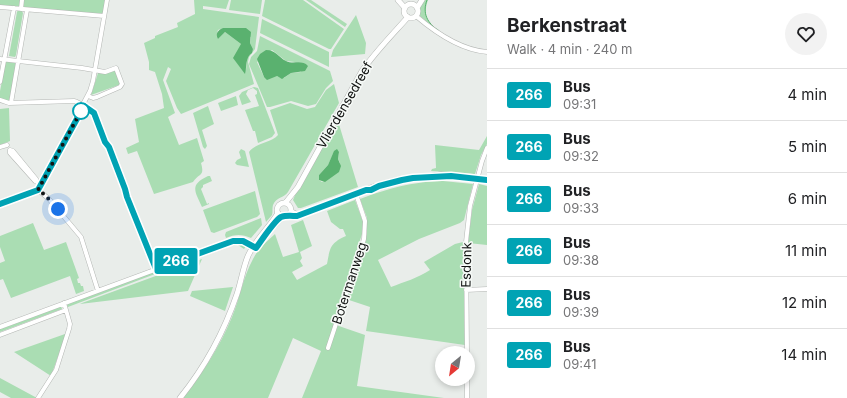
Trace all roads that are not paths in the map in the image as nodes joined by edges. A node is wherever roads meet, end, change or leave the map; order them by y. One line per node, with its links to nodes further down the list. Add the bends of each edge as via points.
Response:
1 (22, 0): 10 (street)
2 (107, 0): 12 (street)
3 (398, 0): 7 (main road)
4 (403, 0): 7 (main road)
5 (418, 0): 7 (main road)
6 (422, 0): 7 (main road)
7 (411, 6): 13 (main road); 14 (main road, via 418,12)
8 (0, 7): 9 (street)
9 (14, 8): 10 (street); 16 (street)
10 (21, 9): 11 (street)
11 (27, 10): 12 (street); 17 (street)
12 (104, 16): 18 (street)
13 (407, 16): 14 (main road); 33 (main road, Vlierdensedreef, via 398,23 362,71)
14 (416, 16): 15 (street, via 458,44 475,51)
15 (487, 52)
16 (2, 59): 17 (street); 19 (street)
17 (18, 60): 18 (street); 22 (street)
18 (95, 71): 20 (street); 20 (street, via 105,72 116,68 122,84 97,97)
19 (0, 82)
20 (88, 96): 23 (street)
21 (0, 100): 22 (street)
22 (11, 103): 23 (street, via 74,101)
23 (84, 106): 29 (street); 37 (street, via 94,113)
24 (7, 145): 25 (street)
25 (0, 147)
26 (487, 148): 27 (street, Esdonk)
27 (477, 179): 28 (street); 31 (street, via 441,174 407,178); 40 (street, Esdonk, via 470,206 466,242)
28 (487, 180)
29 (39, 182): 29 (street, via 13,151 10,150 35,181); 30 (street)
30 (38, 190): 32 (street); 39 (street, via 49,199 81,237)
31 (356, 194): 34 (street, via 299,215); 46 (street, Botermanweg, via 365,221 364,239)
32 (0, 204)
33 (288, 204): 34 (main road); 35 (main road, Vlierdensedreef, via 279,204 277,207)
34 (290, 213): 35 (main road)
35 (280, 215): 36 (main road)
36 (255, 247): 37 (street, via 243,241 233,241); 49 (main road, via 248,256 238,292 222,332 198,374)
37 (156, 269): 39 (street)
38 (487, 289): 40 (street)
39 (98, 290): 41 (street)
40 (466, 290): 45 (street, Esdonk)
41 (64, 303): 42 (street); 43 (street)
42 (66, 310): 44 (street); 48 (street, via 70,324 56,370)
43 (0, 327)
44 (0, 336)
45 (467, 346)
46 (328, 348)
47 (467, 386): 50 (street)
48 (38, 398)
49 (180, 398)
50 (467, 398)

